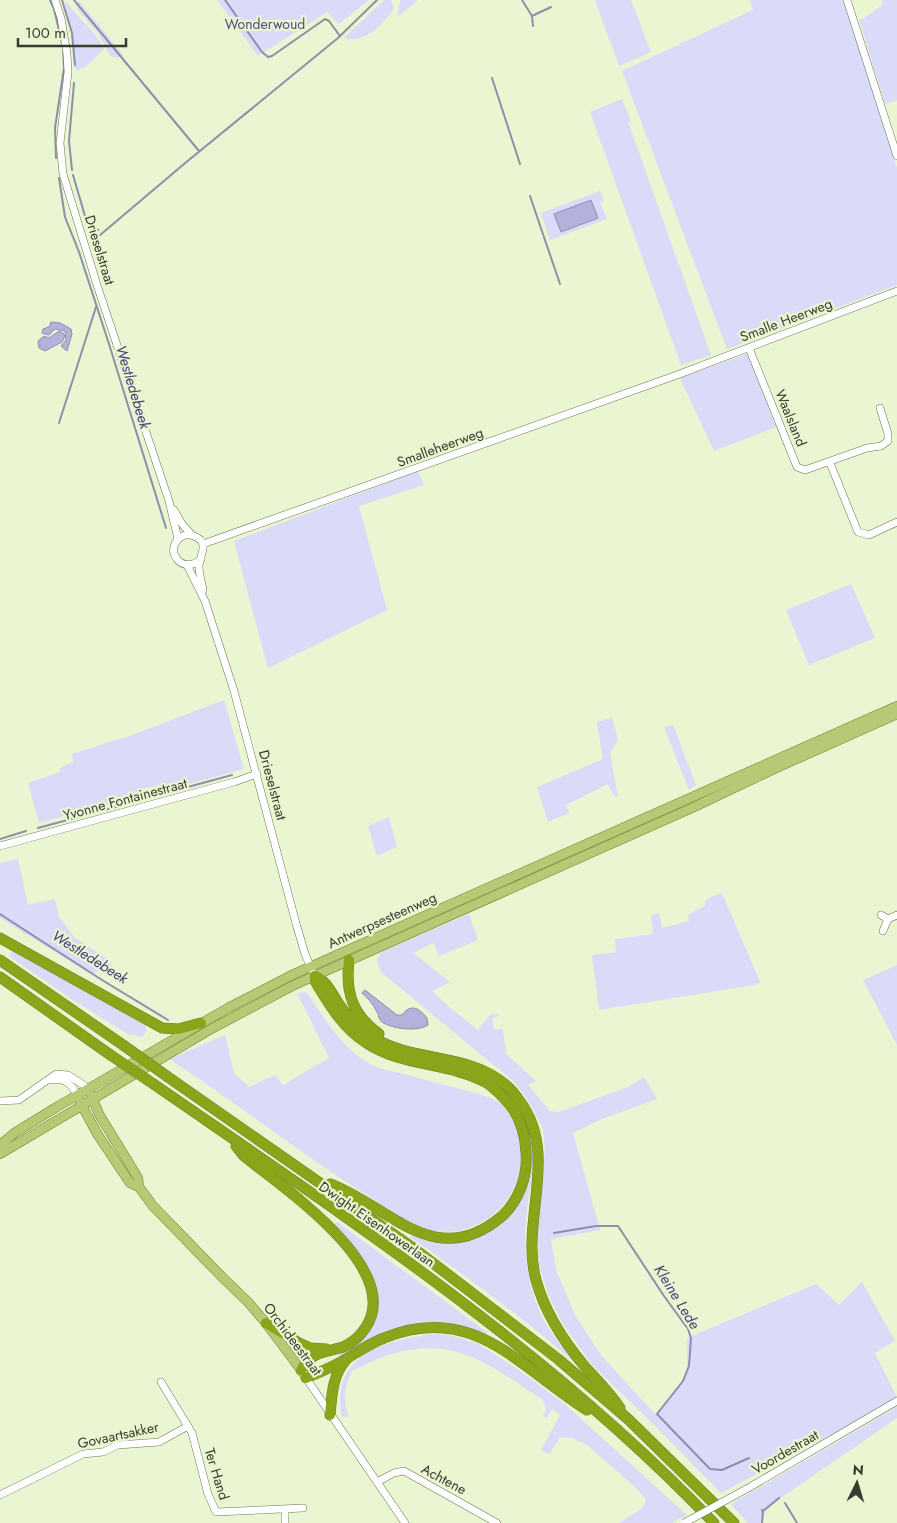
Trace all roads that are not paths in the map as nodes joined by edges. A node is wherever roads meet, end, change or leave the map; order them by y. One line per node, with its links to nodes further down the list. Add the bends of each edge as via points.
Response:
1 (54, 0): 9 (street, Drieselstraat, via 61,18 68,72 60,143 63,174)
2 (847, 0): 3 (street)
3 (897, 156)
4 (897, 291): 5 (street, Smalle Heerweg)
5 (749, 348): 6 (street, Smalle Heerweg); 8 (street, Waalsland, via 797,467 805,470)
6 (684, 372): 13 (street, Smalleheerweg)
7 (880, 408): 8 (street, Waalsland, via 888,441 882,446 867,448)
8 (830, 463): 10 (street, via 858,532 868,534)
9 (169, 501): 11 (street, Drieselstraat, via 178,520); 12 (street, Drieselstraat)
10 (897, 522)
11 (192, 535): 12 (street); 13 (street, Drieselstraat)
12 (178, 539): 15 (street, Drieselstraat, via 174,555)
13 (203, 544): 14 (street, Drieselstraat)
14 (201, 559): 15 (street); 16 (street, Drieselstraat, via 199,567)
15 (187, 565): 16 (street, Drieselstraat)
16 (205, 600): 19 (street, Drieselstraat)
17 (897, 706): 20 (main road, Antwerpsesteenweg)
18 (897, 714): 21 (main road, Antwerpsesteenweg)
19 (257, 774): 22 (street, Yvonne Fontainestraat); 32 (street, Drieselstraat, via 297,927)
20 (610, 833): 21 (main road); 23 (main road, Antwerpsesteenweg)
21 (614, 842): 24 (main road, Antwerpsesteenweg)
22 (0, 846)
23 (466, 897): 24 (main road); 32 (main road, Antwerpsesteenweg)
24 (469, 907): 31 (main road, Antwerpsesteenweg)
25 (881, 915): 27 (street)
26 (897, 915): 27 (street)
27 (888, 919): 28 (street)
28 (883, 931)
29 (0, 938): 34 (highway, via 162,1028 178,1029)
30 (0, 960): 45 (highway, Dwight Eisenhowerlaan, bridge)
31 (349, 960): 32 (main road, Antwerpsesteenweg); 35 (highway, via 350,992 355,1009)
32 (313, 971): 34 (main road, Antwerpsesteenweg, via 256,993); 35 (highway, via 360,1029); 39 (main road, Antwerpsesteenweg); 45 (highway, via 315,981 342,1023 365,1042 386,1054 456,1072 493,1087 512,1106 521,1122 527,1162 524,1181 515,1201 502,1216 486,1227 459,1237 436,1237 417,1232 344,1189)
33 (0, 977): 42 (highway, Dwight Eisenhowerlaan, bridge)
34 (201, 1023): 37 (main road, Antwerpsesteenweg)
35 (390, 1046): 54 (highway, via 478,1067 509,1087 527,1111 534,1126 539,1160 531,1242 538,1286 559,1330)
36 (46, 1080): 37 (street, via 56,1074 68,1075); 38 (street, via 70,1084); 40 (street, via 19,1100)
37 (88, 1089): 38 (main road, Antwerpsesteenweg); 39 (main road, Orchideestraat)
38 (77, 1095): 41 (main road, Orchideestraat); 43 (main road, Antwerpsesteenweg)
39 (93, 1099): 41 (main road, Antwerpsesteenweg); 46 (main road, Orchideestraat, via 138,1178)
40 (0, 1101)
41 (82, 1106): 44 (main road, Antwerpsesteenweg); 46 (main road, Orchideestraat, via 116,1164 130,1183)
42 (223, 1132): 48 (highway, via 244,1156 331,1226 352,1250 366,1274 372,1298 369,1321 353,1341); 56 (highway, Dwight Eisenhowerlaan, via 420,1271 553,1374)
43 (0, 1145)
44 (0, 1154)
45 (317, 1179): 54 (highway, Dwight Eisenhowerlaan, via 483,1301)
46 (139, 1187): 47 (main road, Orchideestraat, via 153,1206)
47 (266, 1323): 48 (highway, via 310,1348); 50 (main road, Orchideestraat)
48 (330, 1350): 50 (highway, via 308,1360)
49 (350, 1356): 50 (highway); 53 (highway, via 339,1369 333,1385); 56 (highway, via 365,1346 400,1332 422,1328 459,1330 499,1346 569,1399)
50 (304, 1374): 53 (street, Orchideestraat)
51 (161, 1382): 55 (street, Ter Hand)
52 (897, 1401): 64 (street, Voordestraat, bridge)
53 (330, 1415): 57 (street, Orchideestraat)
54 (628, 1419): 66 (highway, Dwight Eisenhowerlaan)
55 (188, 1426): 58 (street, Govaartsakker, via 159,1442 118,1445 103,1452 83,1454); 60 (street, Ter Hand, via 216,1512)
56 (615, 1428): 65 (highway, Dwight Eisenhowerlaan)
57 (377, 1482): 62 (street, Orchideestraat); 63 (street, Achtene, via 404,1471)
58 (0, 1495)
59 (303, 1508): 60 (street, Ter Hand)
60 (285, 1510): 61 (street)
61 (285, 1523)
62 (405, 1523)
63 (497, 1523)
64 (684, 1523)
65 (714, 1523)
66 (734, 1523)

